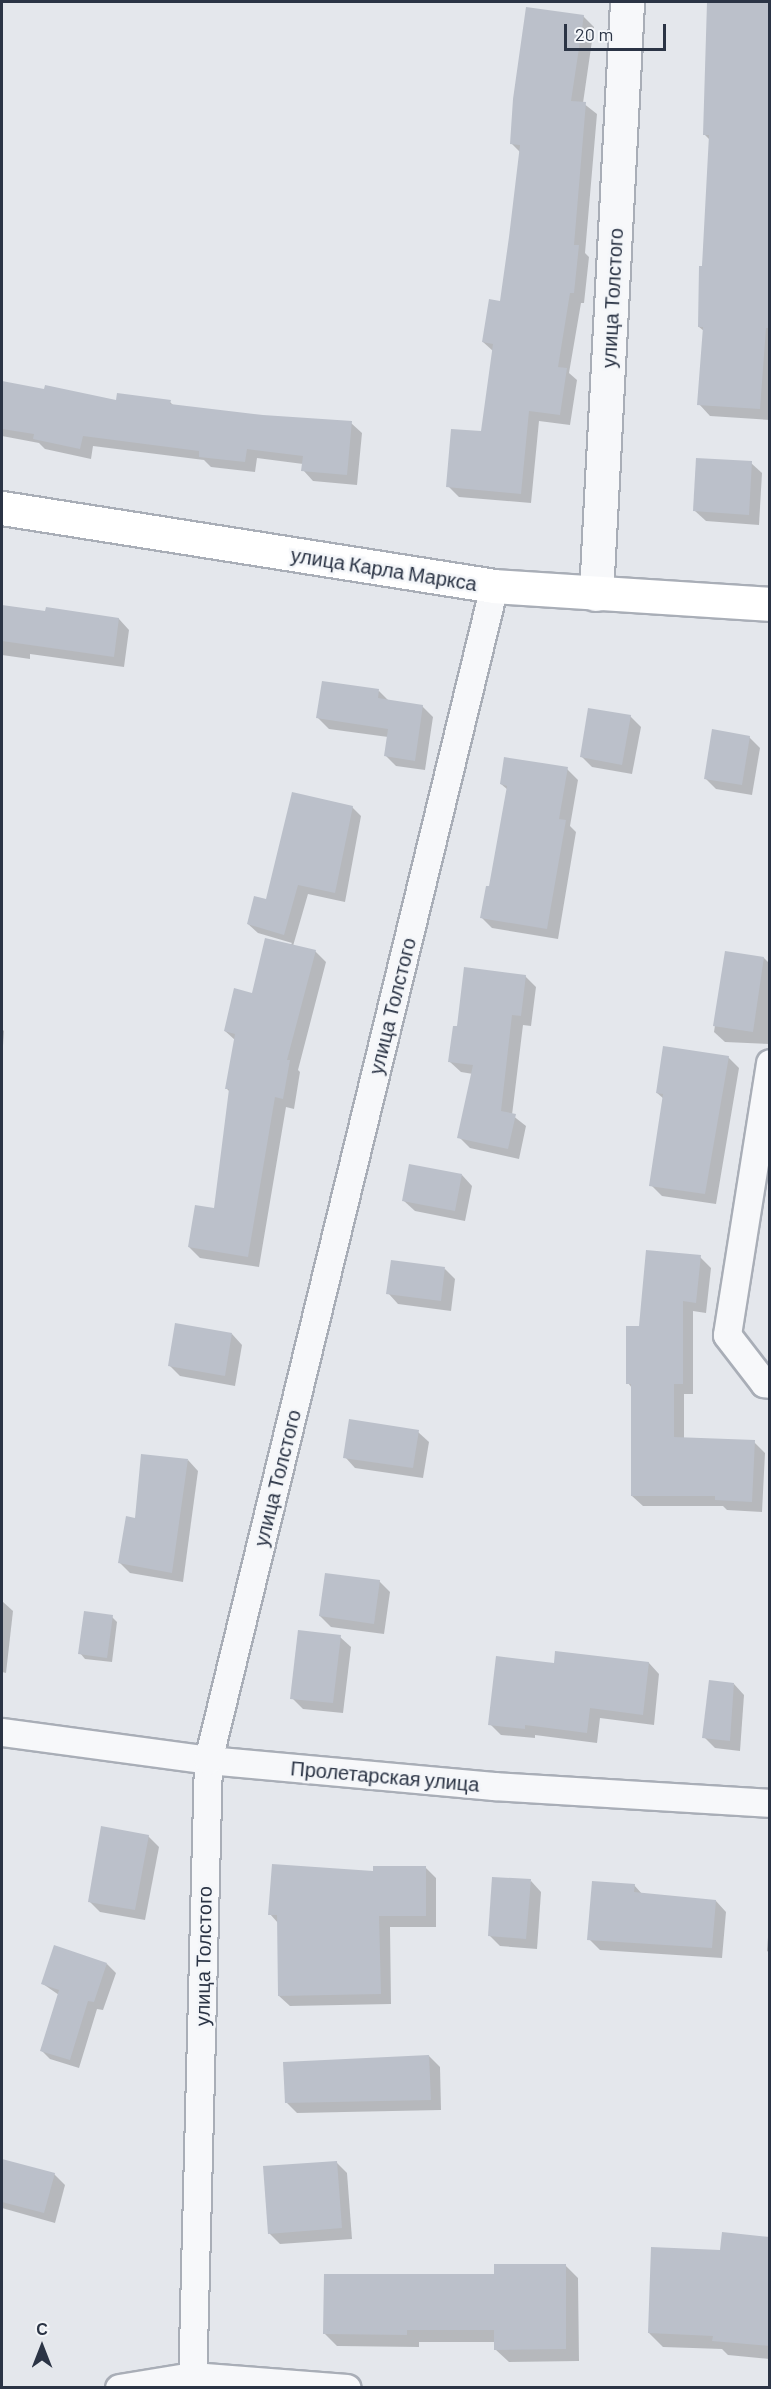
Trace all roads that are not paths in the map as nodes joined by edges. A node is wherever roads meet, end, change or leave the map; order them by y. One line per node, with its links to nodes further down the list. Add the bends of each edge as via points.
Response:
1 (627, 2): 4 (street, улица Толстого)
2 (2, 508): 3 (main road, улица Карла Маркса)
3 (494, 586): 4 (main road, улица Карла Маркса); 9 (street, улица Толстого)
4 (597, 594): 5 (main road, улица Карла Маркса)
5 (770, 604)
6 (770, 1063): 7 (street, via 727,1335 764,1383)
7 (770, 1384)
8 (2, 1732): 9 (street, Пролетарская улица)
9 (208, 1760): 10 (street, Пролетарская улица, via 494,1786); 11 (street, улица Толстого)
10 (770, 1803)
11 (192, 2382): 12 (street); 13 (street)
12 (119, 2388)
13 (347, 2388)

